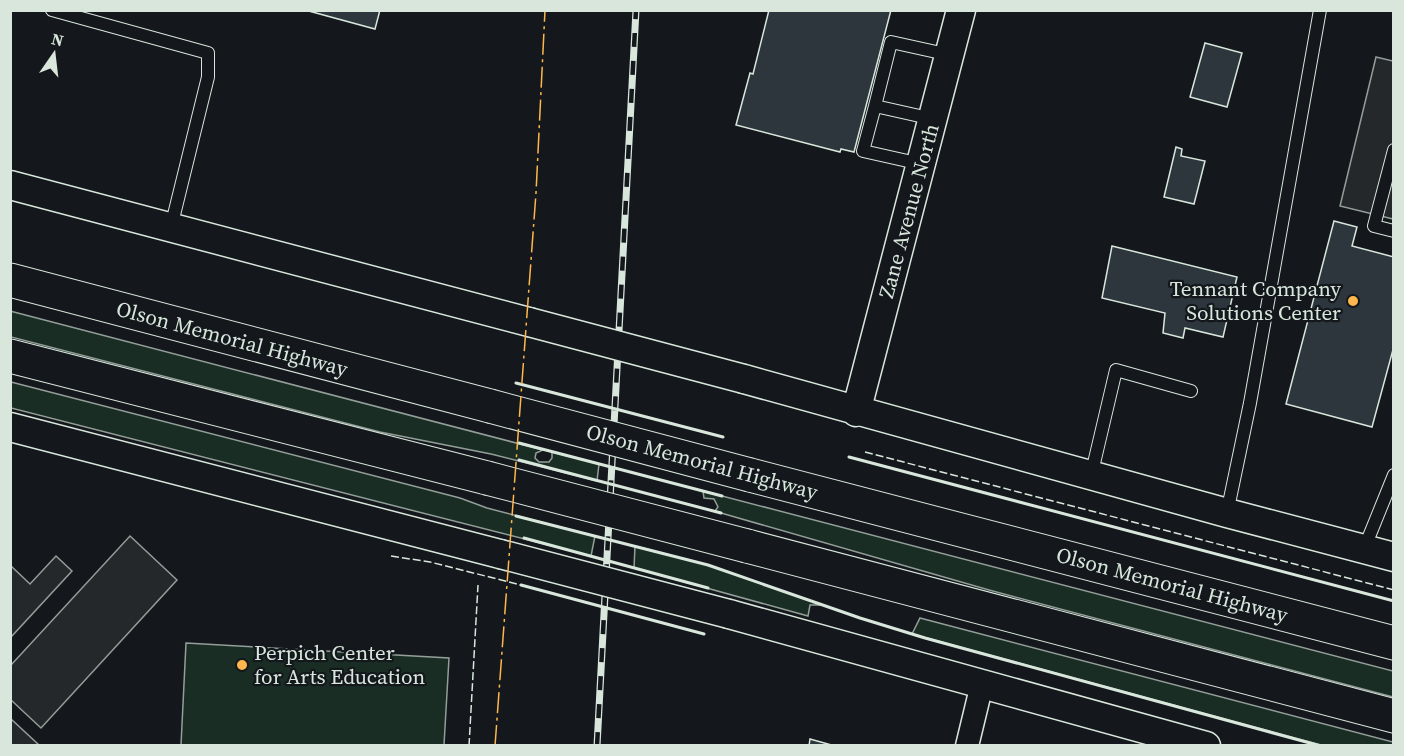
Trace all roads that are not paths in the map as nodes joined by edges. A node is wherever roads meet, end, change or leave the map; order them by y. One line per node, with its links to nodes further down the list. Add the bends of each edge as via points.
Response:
1 (52, 10): 10 (lane, via 208,52 208,77)
2 (961, 10): 4 (street, Zane Avenue North)
3 (1320, 10): 19 (lane)
4 (950, 55): 5 (lane, via 891,42); 6 (street, Zane Avenue North)
5 (875, 106): 6 (lane); 8 (lane, via 863,151)
6 (934, 119): 8 (street, Zane Avenue North)
7 (1394, 150): 11 (lane, via 1374,226)
8 (922, 165): 15 (street, Zane Avenue North)
9 (10, 185): 10 (street)
10 (171, 227): 15 (street, bridge)
11 (1394, 231)
12 (10, 280): 22 (highway, Olson Memorial Highway, bridge)
13 (10, 356): 24 (highway, bridge)
14 (1191, 391): 18 (lane, via 1116,370)
15 (856, 412): 18 (street)
16 (10, 427): 23 (street, bridge, via 729,614)
17 (1394, 475): 20 (lane)
18 (1091, 476): 19 (street)
19 (1227, 513): 20 (street)
20 (1364, 549): 21 (street)
21 (1394, 557)
22 (1394, 643)
23 (982, 684): 25 (street); 26 (street)
24 (1394, 716)
25 (967, 746)
26 (1206, 746)

